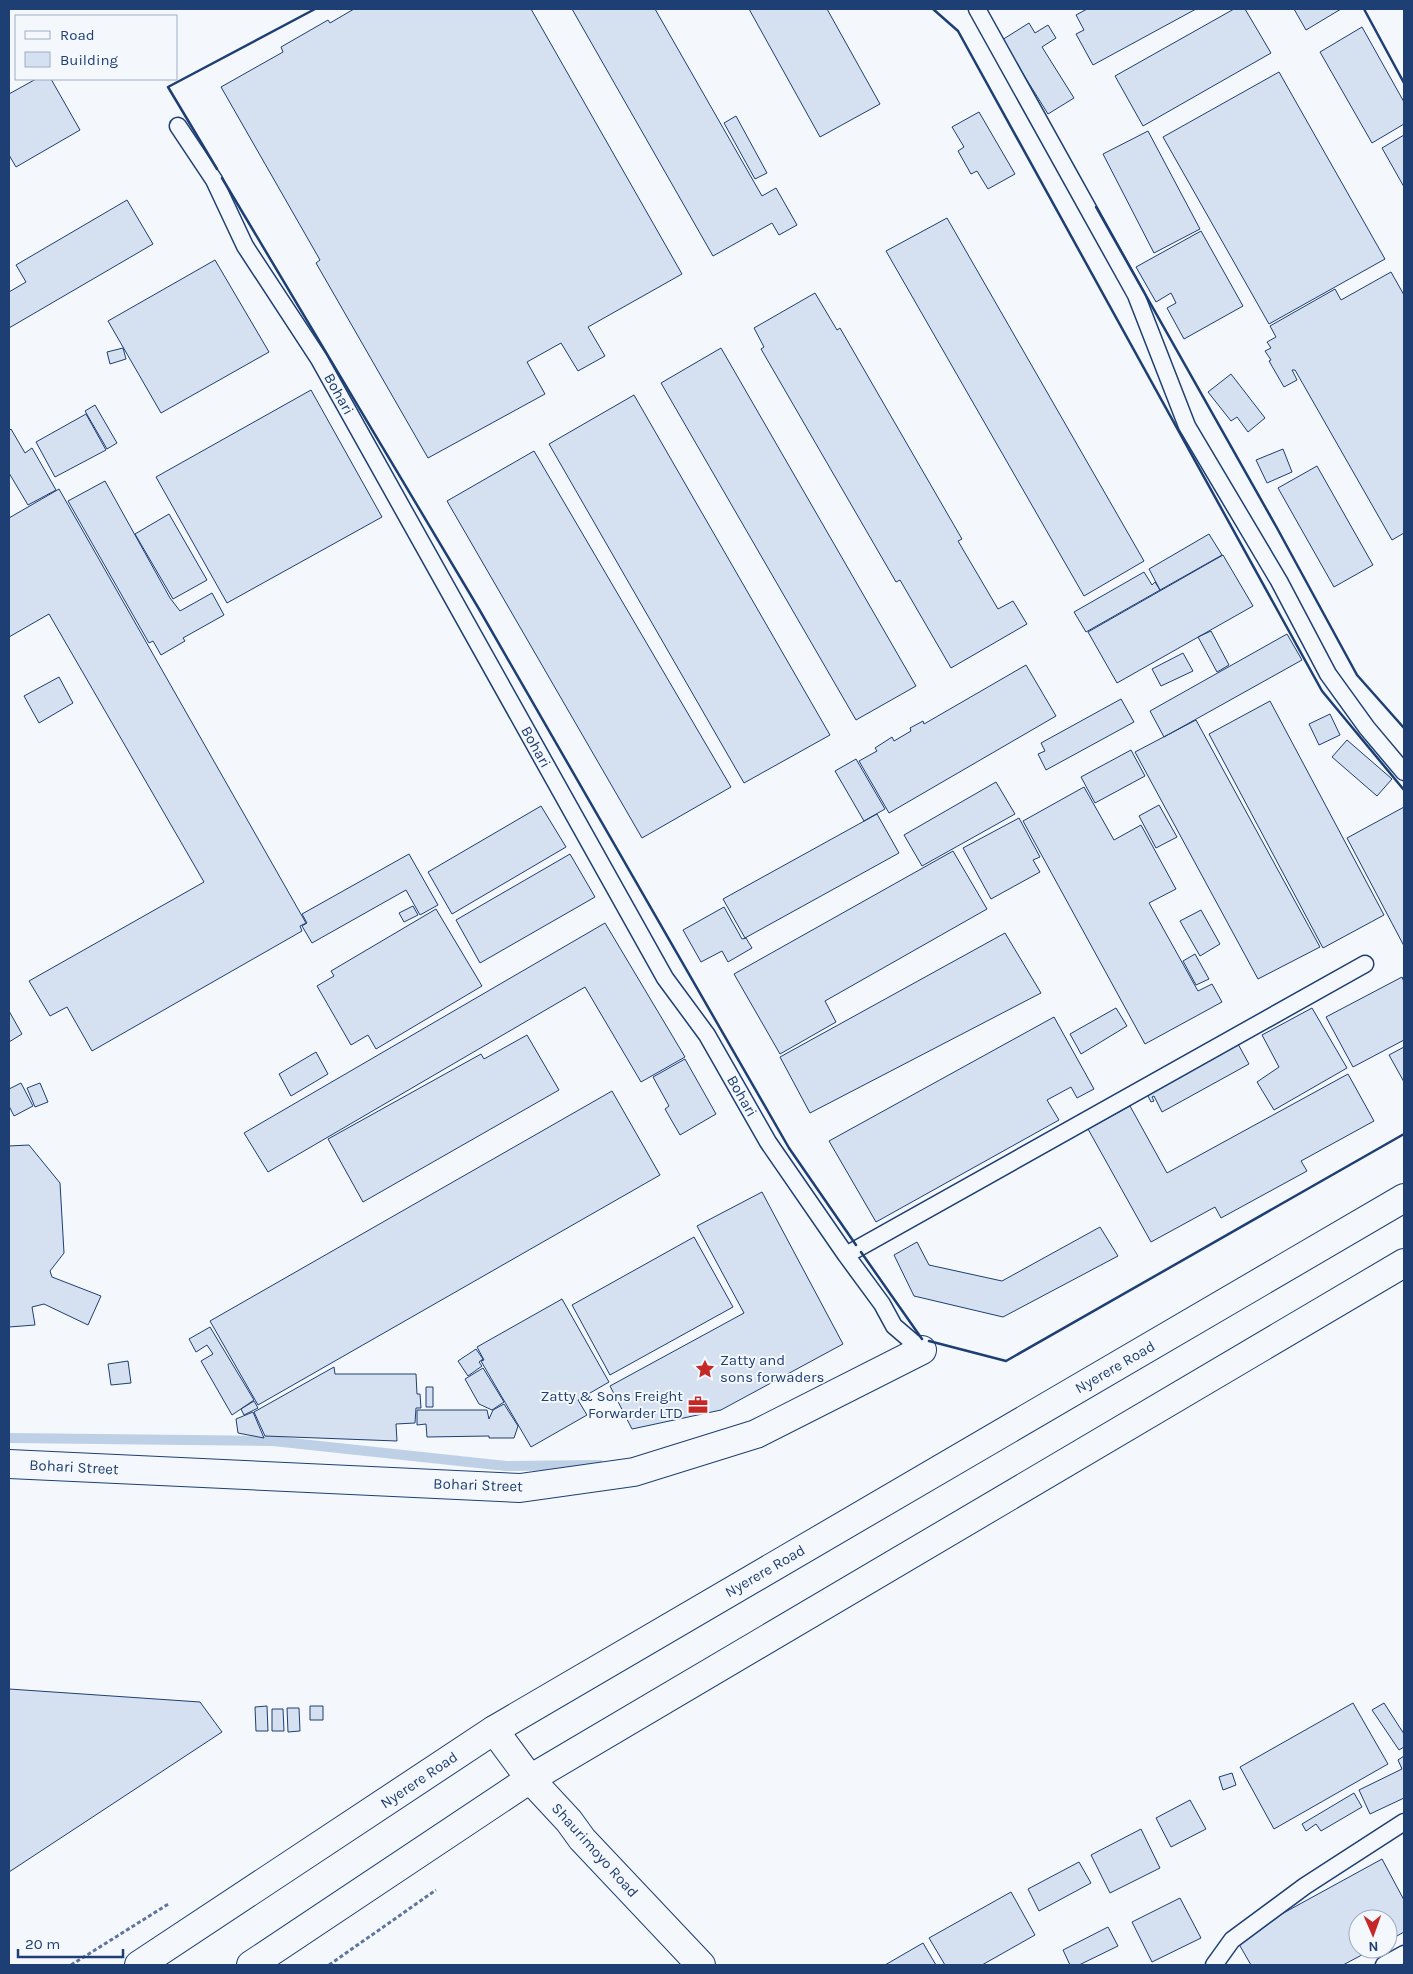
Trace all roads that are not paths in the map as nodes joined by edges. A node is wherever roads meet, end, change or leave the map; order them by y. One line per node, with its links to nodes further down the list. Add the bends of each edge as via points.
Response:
1 (977, 9): 3 (lane, via 1136,295 1188,426 1279,581 1328,674)
2 (178, 126): 6 (lane, Bohari, via 214,180 245,246 319,359 665,978 706,1035 768,1142)
3 (1404, 772)
4 (1364, 964): 6 (lane)
5 (1404, 1198): 10 (main road, Nyerere Road)
6 (846, 1255): 8 (lane, Bohari, via 894,1326)
7 (1404, 1263): 11 (main road)
8 (922, 1350): 9 (main road, Bohari Street, via 756,1434 634,1472 520,1488)
9 (9, 1464)
10 (494, 1730): 11 (main road, Shaurimoyo Road); 14 (main road, Nyerere Road)
11 (530, 1779): 15 (main road); 16 (main road, Shaurimoyo Road, via 582,1839)
12 (1404, 1822): 17 (lane, via 1305,1886 1232,1940)
13 (1404, 1954): 18 (lane)
14 (139, 1965)
15 (251, 1965)
16 (702, 1965)
17 (1214, 1965)
18 (1384, 1965)

